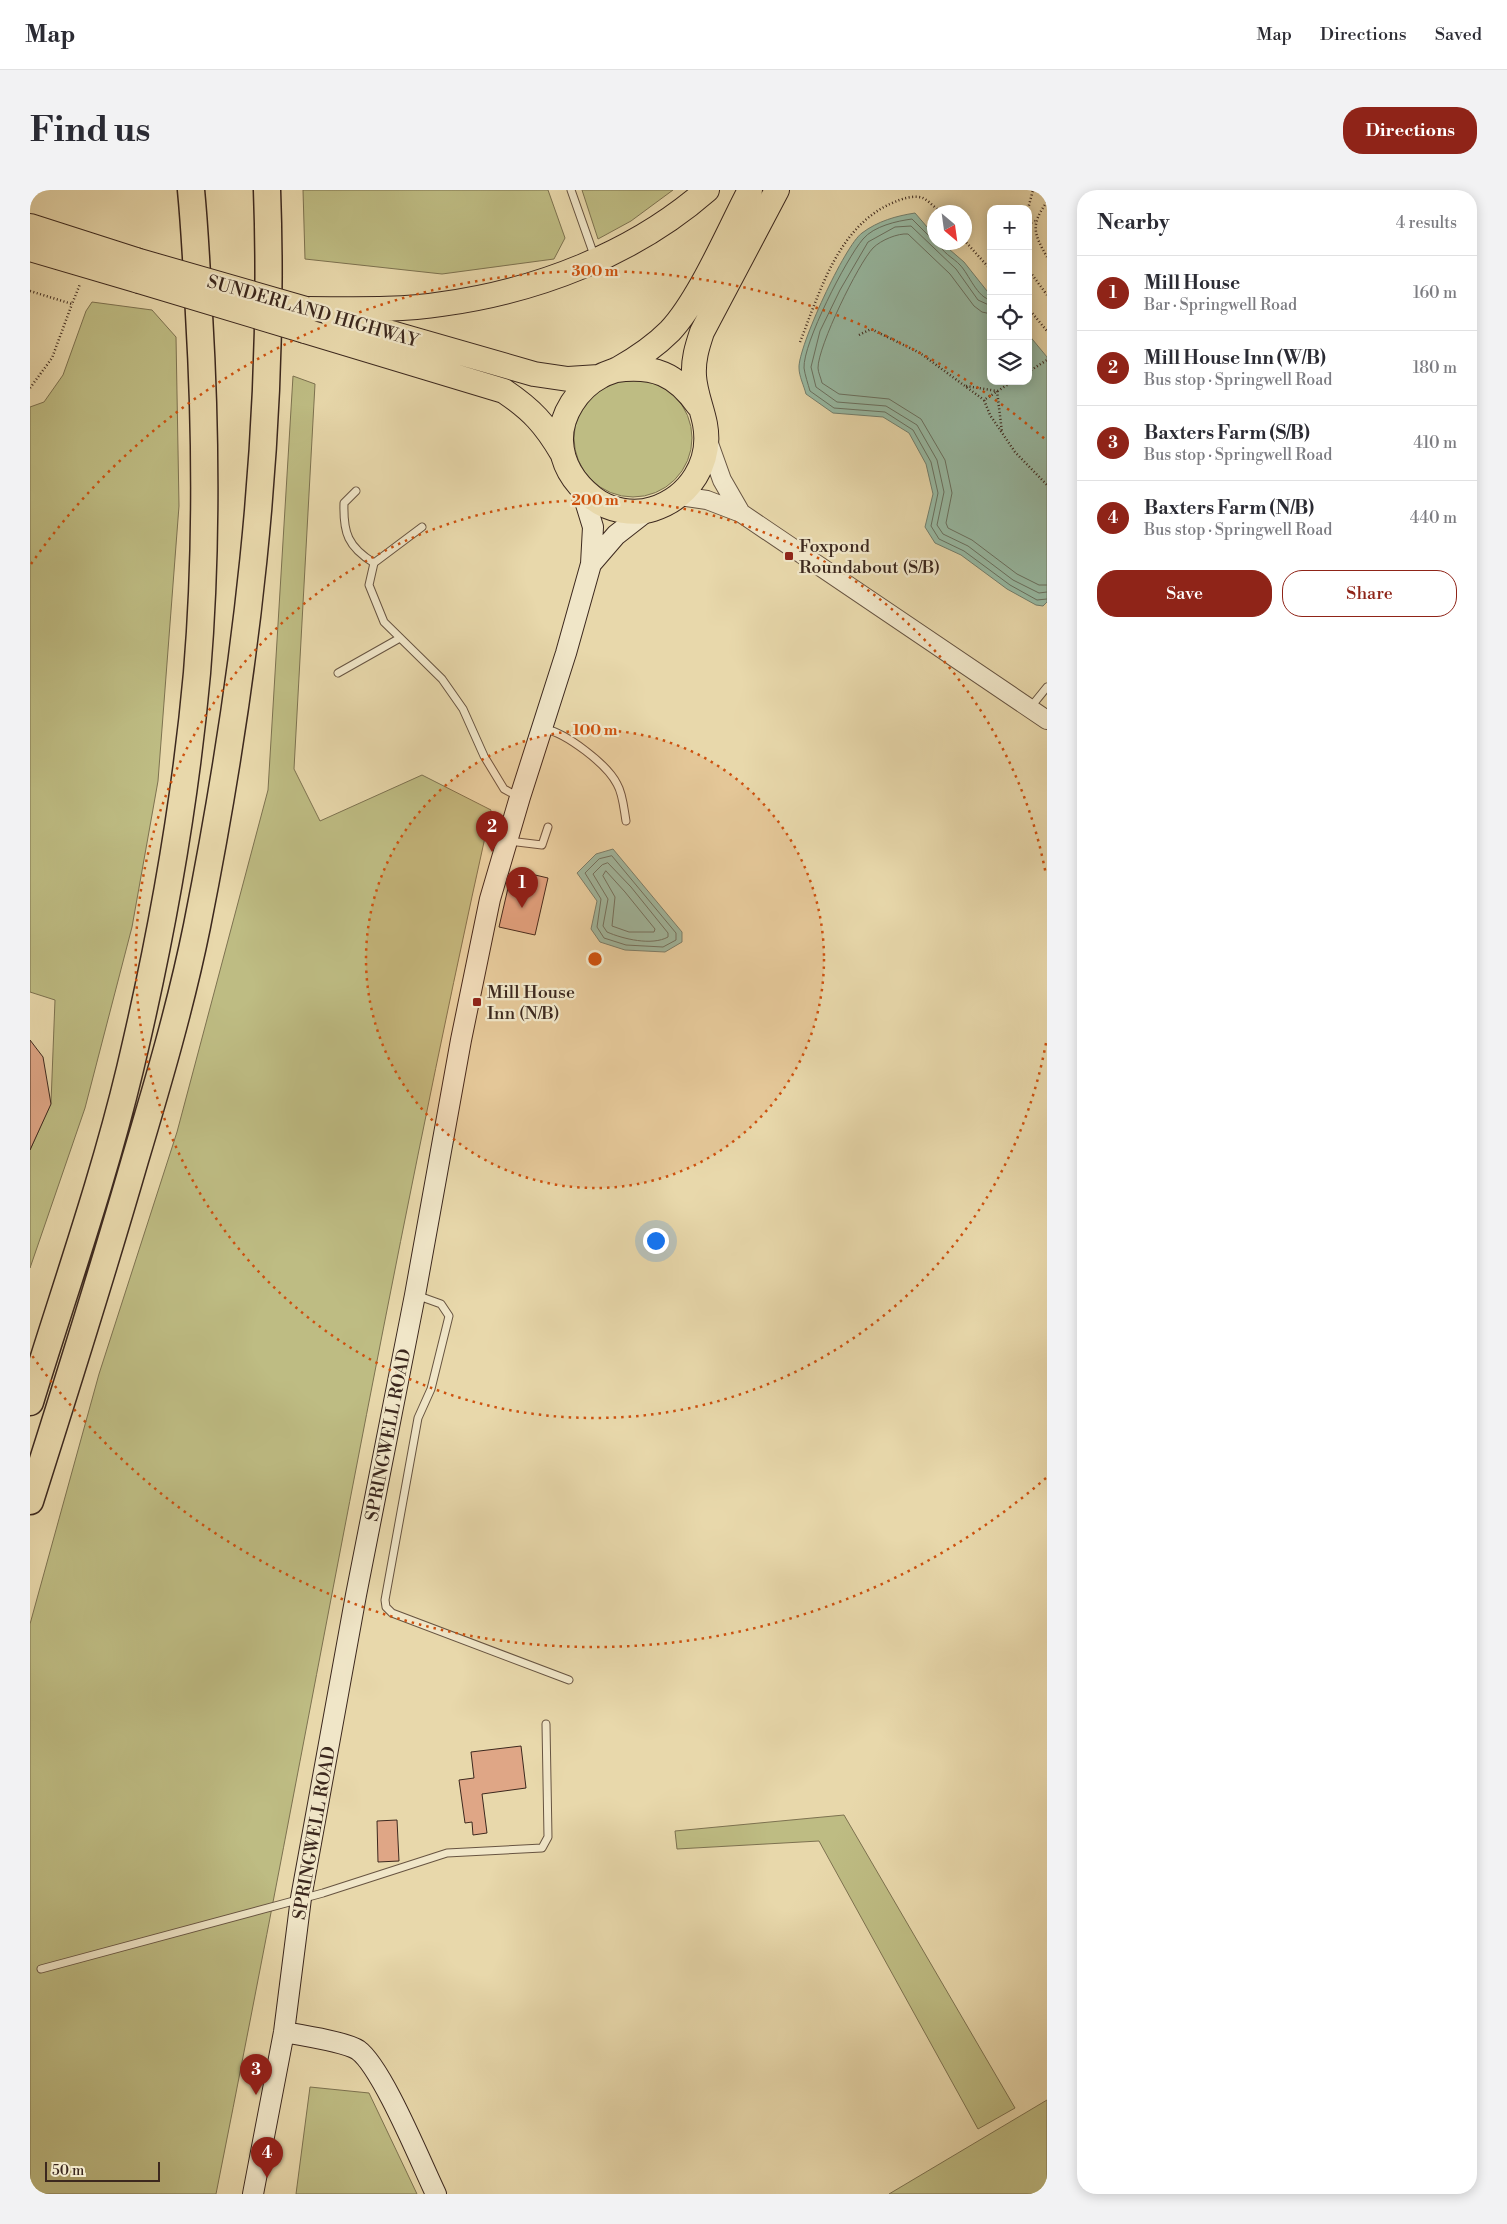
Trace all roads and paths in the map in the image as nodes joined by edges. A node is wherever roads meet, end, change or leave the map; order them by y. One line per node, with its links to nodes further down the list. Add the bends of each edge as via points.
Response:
1 (191, 190): 62 (highway, via 204,393 205,497 197,673 183,788 162,924 130,1072)
2 (267, 190): 63 (highway, via 269,318 249,603 228,748 196,927 156,1089)
3 (571, 190): 17 (lane)
4 (707, 190): 17 (highway, via 669,219)
5 (750, 190): 32 (highway, via 684,312 648,350)
6 (777, 190): 38 (highway, via 698,345 694,378)
7 (1033, 190): 10 (path)
8 (1047, 202): 11 (path)
9 (932, 205): 29 (path, via 922,198 913,197 885,206 860,224 832,266)
10 (1029, 205)
11 (1036, 220): 12 (path); 16 (path, via 1036,234)
12 (1032, 222)
13 (30, 226): 19 (highway, SUNDERLAND HIGHWAY)
14 (30, 249): 19 (highway, SUNDERLAND HIGHWAY)
15 (972, 249): 18 (path)
16 (1047, 257)
17 (596, 260): 26 (highway, via 546,280 494,295 441,305 387,308)
18 (987, 266)
19 (138, 270): 26 (highway, SUNDERLAND HIGHWAY, bridge)
20 (1032, 274): 23 (path)
21 (80, 282): 24 (path)
22 (30, 291): 24 (path)
23 (1047, 295)
24 (72, 304): 35 (path, via 52,358)
25 (1032, 313): 27 (path)
26 (305, 320): 32 (highway, SUNDERLAND HIGHWAY, via 534,374 568,379); 41 (highway, SUNDERLAND HIGHWAY, via 504,390 545,425)
27 (1047, 331)
28 (859, 335): 34 (path, via 871,329 896,340)
29 (800, 342)
30 (1047, 360): 31 (path)
31 (1032, 369)
32 (608, 373): 38 (highway, via 636,367 666,374 688,391); 41 (highway, via 583,389 572,403 561,434)
33 (1007, 385): 36 (path)
34 (965, 386): 36 (path); 37 (path)
35 (30, 388)
36 (997, 392): 37 (path); 39 (path)
37 (984, 400): 39 (path)
38 (699, 407): 40 (highway)
39 (1002, 432): 42 (path)
40 (707, 438): 45 (highway, via 698,474); 47 (street, via 722,480)
41 (562, 453): 43 (highway)
42 (1047, 485)
43 (581, 488): 46 (highway, via 613,509 630,512); 50 (main road, via 593,527)
44 (356, 492): 49 (lane, via 344,503 344,521 350,543)
45 (680, 496): 46 (highway); 47 (street, via 707,500)
46 (648, 510): 50 (main road, via 616,535)
47 (741, 513): 54 (street)
48 (422, 527): 49 (lane)
49 (374, 563): 51 (lane, via 369,585 384,622)
50 (591, 564): 56 (main road, SPRINGWELL ROAD)
51 (400, 638): 52 (lane); 57 (lane, via 442,679 463,709 484,756 504,789)
52 (338, 673)
53 (1047, 687): 54 (lane)
54 (1030, 708): 55 (street)
55 (1047, 720)
56 (542, 729): 57 (main road, SPRINGWELL ROAD); 58 (lane, via 562,734 592,755 617,784)
57 (520, 797): 60 (main road, SPRINGWELL ROAD)
58 (626, 821)
59 (548, 826): 60 (lane, via 542,845)
60 (507, 840): 61 (main road, SPRINGWELL ROAD, via 490,899 461,1040)
61 (415, 1294): 64 (lane, via 441,1304 449,1316 431,1389 418,1418 386,1607 392,1613); 66 (main road, SPRINGWELL ROAD)
62 (32, 1394)
63 (30, 1501)
64 (568, 1680)
65 (546, 1724): 66 (lane, via 548,1837 542,1848 447,1853)
66 (301, 1898): 67 (lane); 68 (main road, SPRINGWELL ROAD)
67 (41, 1969)
68 (284, 2032): 69 (main road, SPRINGWELL ROAD); 70 (main road, via 353,2048 366,2057)
69 (253, 2194)
70 (436, 2194)

